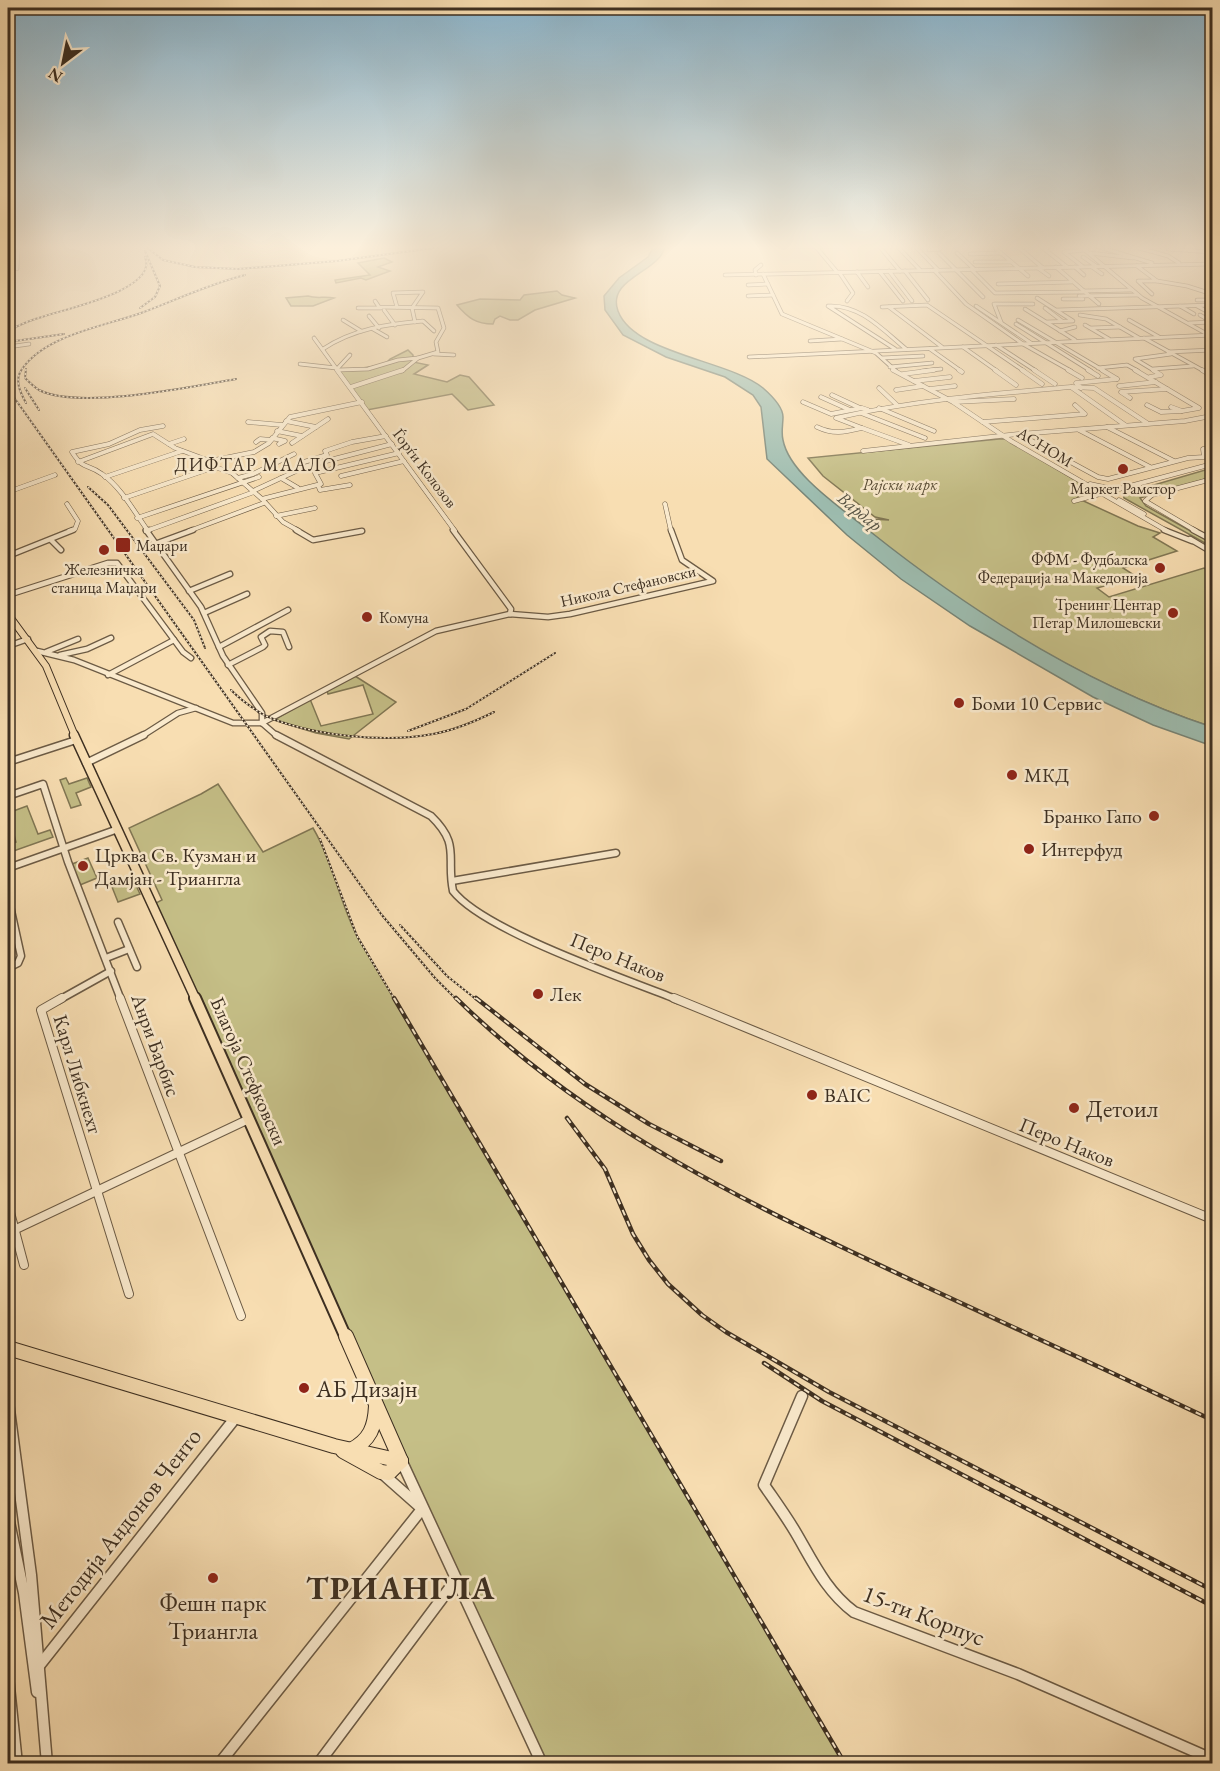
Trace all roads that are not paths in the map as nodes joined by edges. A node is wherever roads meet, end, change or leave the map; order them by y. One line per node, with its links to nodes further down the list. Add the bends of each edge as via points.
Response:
1 (357, 329): 19 (street)
2 (373, 329): 19 (street); 25 (street)
3 (432, 329): 20 (street)
4 (444, 329): 50 (street, via 436,339 438,352)
5 (815, 329): 27 (street)
6 (863, 329): 46 (street)
7 (881, 329): 44 (street)
8 (918, 329): 43 (street)
9 (961, 329): 38 (street)
10 (1001, 329): 37 (street)
11 (1011, 329): 32 (street)
12 (1026, 329): 33 (street)
13 (1029, 329): 31 (street)
14 (1057, 329): 21 (street)
15 (1069, 329): 21 (street)
16 (1092, 329): 28 (street)
17 (1123, 329): 26 (street)
18 (1144, 329): 23 (street)
19 (361, 331): 36 (street)
20 (434, 331)
21 (1060, 331): 30 (street)
22 (1211, 335): 23 (street)
23 (1159, 337): 26 (street)
24 (314, 338): 35 (street, Ѓорѓи Колозов)
25 (387, 338)
26 (1142, 338): 28 (street); 49 (street)
27 (845, 339): 29 (street); 48 (street)
28 (1110, 339): 30 (street)
29 (810, 341)
30 (1076, 341): 31 (street)
31 (1053, 342): 33 (street); 62 (street)
32 (1032, 343): 33 (street); 37 (street)
33 (1044, 343): 70 (street)
34 (29, 344): 41 (street)
35 (319, 344): 36 (street); 45 (street, Ѓорѓи Колозов)
36 (330, 344): 45 (street)
37 (1023, 344): 39 (street); 73 (street)
38 (985, 345): 39 (street); 40 (street); 76 (street)
39 (996, 345): 77 (street)
40 (963, 346): 43 (street); 78 (street)
41 (8, 347)
42 (930, 348): 43 (street); 44 (street); 67 (street)
43 (943, 348)
44 (906, 349): 46 (street)
45 (323, 350): 64 (street, Ѓорѓи Колозов)
46 (896, 350): 48 (street)
47 (1212, 350): 49 (street)
48 (872, 351): 55 (street); 57 (street)
49 (1169, 353): 53 (street); 60 (street)
50 (433, 354): 52 (street); 56 (street)
51 (350, 355): 64 (street)
52 (454, 355)
53 (1150, 355): 63 (street, via 1162,364); 66 (street, via 1135,358)
54 (923, 356): 57 (street)
55 (749, 357)
56 (418, 358): 64 (street, via 369,369); 82 (street, via 406,369)
57 (882, 358): 61 (street)
58 (932, 363): 61 (street)
59 (300, 364): 64 (street)
60 (1194, 366): 63 (street); 68 (street)
61 (889, 367): 69 (street, АСНОМ)
62 (1098, 368): 72 (street, via 1127,365); 85 (street, via 1117,379 1076,383)
63 (1160, 368): 66 (street)
64 (337, 369): 82 (street, Ѓорѓи Колозов)
65 (941, 369): 69 (street)
66 (1151, 369): 72 (street, via 1161,375)
67 (962, 372)
68 (1207, 373)
69 (902, 374): 74 (street, АСНОМ)
70 (1098, 376)
71 (951, 377): 74 (street)
72 (1150, 377): 75 (street)
73 (1082, 378)
74 (914, 381): 79 (street, АСНОМ)
75 (1157, 382): 81 (street); 86 (street)
76 (1042, 384)
77 (1055, 384)
78 (1016, 385)
79 (924, 386): 87 (street, АСНОМ); 88 (street)
80 (955, 386): 87 (street)
81 (1119, 386)
82 (351, 387): 94 (street, Ѓорѓи Колозов)
83 (879, 388): 97 (street)
84 (1073, 388): 85 (street); 91 (street); 112 (street)
85 (1081, 388): 110 (street, via 1094,388)
86 (1168, 388): 92 (street, via 1121,393); 104 (street, via 1199,408)
87 (929, 389): 91 (street, АСНОМ)
88 (896, 390)
89 (831, 395): 103 (street)
90 (821, 397): 102 (street)
91 (945, 398): 96 (street, АСНОМ); 97 (street)
92 (1130, 398)
93 (1014, 399): 96 (street)
94 (362, 402): 105 (street); 123 (street, Ѓорѓи Колозов)
95 (803, 402): 102 (street, via 831,414)
96 (953, 402): 109 (street, АСНОМ)
97 (897, 405): 101 (street)
98 (1075, 405): 109 (street, via 1085,414)
99 (1147, 405): 104 (street, via 1162,412)
100 (1171, 406): 104 (street)
101 (879, 408): 103 (street); 120 (street)
102 (851, 410): 103 (street)
103 (861, 410): 117 (street, via 836,418); 125 (street)
104 (1182, 411)
105 (310, 413): 107 (street); 114 (street, via 328,418)
106 (1211, 416): 110 (street)
107 (286, 421): 111 (street); 114 (street)
108 (248, 422): 111 (street)
109 (982, 422): 124 (street, АСНОМ)
110 (1148, 423): 112 (street)
111 (282, 425): 119 (street)
112 (1125, 425): 116 (street)
113 (163, 426): 144 (street, via 140,430 109,444 73,450)
114 (316, 427): 122 (street)
115 (817, 427): 117 (street, via 831,435)
116 (1106, 427): 118 (street); 143 (street)
117 (862, 428): 133 (street)
118 (1078, 429): 121 (street); 148 (street)
119 (277, 431): 122 (street); 127 (street)
120 (934, 431)
121 (1019, 434): 124 (street); 148 (street, via 1103,479)
122 (302, 436): 129 (street)
123 (386, 436): 132 (street, Ѓорѓи Колозов); 145 (street, via 352,442)
124 (1005, 437): 133 (street); 159 (street, АСНОМ)
125 (925, 438)
126 (184, 439): 130 (street)
127 (271, 439): 128 (street); 131 (street, via 285,441); 141 (street, via 250,454)
128 (256, 442)
129 (292, 443)
130 (169, 444): 135 (street); 144 (street, via 150,434)
131 (279, 444)
132 (392, 444): 137 (street, Ѓорѓи Колозов); 154 (street, via 307,466)
133 (912, 447): 136 (street)
134 (1212, 447): 139 (street, via 1203,449)
135 (182, 451): 141 (street); 151 (street)
136 (863, 451)
137 (399, 453): 142 (street, Ѓорѓи Колозов); 157 (street, via 315,473 322,483)
138 (294, 454): 153 (street)
139 (1205, 456): 140 (street); 146 (street)
140 (1197, 457): 143 (street); 146 (street)
141 (210, 461): 147 (street)
142 (405, 461): 150 (street); 190 (street, Ѓорѓи Колозов, via 497,587 511,609)
143 (1174, 461): 148 (street)
144 (78, 462): 151 (street)
145 (304, 462)
146 (1212, 463): 161 (street)
147 (215, 467): 153 (street); 165 (street)
148 (1150, 467)
149 (55, 475): 163 (street)
150 (341, 476)
151 (105, 477): 165 (street)
152 (259, 477): 156 (street)
153 (238, 478): 156 (street)
154 (281, 478): 160 (street); 162 (street)
155 (1212, 479): 178 (street, via 1152,495 1145,501)
156 (243, 483): 162 (street); 174 (street)
157 (318, 485): 158 (street, via 320,490); 160 (street)
158 (350, 485)
159 (1088, 485): 161 (street); 164 (street, АСНОМ); 166 (street)
160 (298, 488): 167 (street)
161 (1121, 490): 164 (street); 171 (street, via 1120,498)
162 (253, 491): 167 (street); 175 (street)
163 (8, 492)
164 (1104, 494): 166 (street); 170 (street, АСНОМ); 171 (street, АСНОМ)
165 (124, 498): 174 (street)
166 (1093, 498): 170 (street)
167 (263, 501): 173 (street); 180 (street)
168 (67, 504): 177 (street, via 77,526)
169 (665, 504): 190 (street, Никола Стефановски, via 682,560 713,581 559,616)
170 (1116, 504): 179 (street, АСНОМ)
171 (1128, 505): 179 (street, АСНОМ)
172 (315, 508): 173 (street)
173 (276, 516): 176 (street, via 313,540)
174 (137, 518): 175 (street)
175 (146, 531): 180 (street)
176 (362, 531)
177 (51, 540): 181 (street); 183 (street)
178 (1212, 540)
179 (1192, 541): 182 (street, АСНОМ)
180 (155, 544): 185 (street)
181 (61, 550)
182 (1212, 552)
183 (8, 555)
184 (230, 574): 185 (street)
185 (189, 591): 189 (street)
186 (247, 594): 189 (street)
187 (8, 595): 195 (street, via 117,563)
188 (288, 610): 197 (street)
189 (204, 613): 197 (street)
190 (510, 614): 206 (street, Никола Стефановски, via 436,631)
191 (8, 615): 193 (main road, Благоја Стефковски)
192 (111, 638): 201 (street)
193 (28, 639): 196 (street); 199 (main road, Благоја Стефковски)
194 (78, 639): 200 (street)
195 (174, 640): 202 (street); 204 (street)
196 (8, 646)
197 (219, 647): 203 (street)
198 (289, 647): 203 (street, via 283,632 270,630 261,637 263,647)
199 (37, 651): 200 (street); 207 (main road, Благоја Стефковски)
200 (46, 652): 201 (street)
201 (60, 655): 204 (street)
202 (191, 658)
203 (228, 665): 206 (street, via 262,713)
204 (108, 675): 205 (street)
205 (196, 708): 206 (street, via 233,723); 209 (street, via 178,713 138,739)
206 (262, 723): 215 (street, via 278,737 431,816 452,844)
207 (76, 740): 208 (street); 209 (main road, Благоја Стефковски)
208 (8, 762)
209 (86, 763): 211 (main road, Благоја Стефковски)
210 (8, 796): 212 (street, Анри Барбис, via 43,784)
211 (118, 829): 212 (street); 223 (main road, Благоја Стефковски)
212 (63, 848): 214 (street); 219 (street, Анри Барбис)
213 (616, 854): 215 (street)
214 (8, 868)
215 (452, 881): 227 (street, Перо Наков, via 453,891 463,903 547,946)
216 (8, 897): 220 (street, via 21,956 18,963)
217 (118, 922): 218 (street)
218 (129, 949): 219 (street); 221 (street)
219 (106, 958): 222 (street, Анри Барбис)
220 (9, 967)
221 (136, 967)
222 (111, 971): 224 (street, Анри Барбис); 225 (street, Карл Либкнехт, via 41,1010)
223 (249, 1119): 224 (street); 235 (main road, Благоја Стефковски)
224 (178, 1152): 225 (street); 231 (street, Анри Барбис)
225 (98, 1190): 228 (street); 230 (street, Карл Либкнехт)
226 (8, 1205): 228 (street)
227 (1212, 1219)
228 (14, 1230): 229 (street)
229 (24, 1265)
230 (129, 1294)
231 (241, 1316)
232 (8, 1348): 236 (main road, Методија Андонов Ченто)
233 (802, 1396): 247 (street, 15-ти Корпус, via 764,1485 836,1600 854,1612 1018,1674)
234 (8, 1402): 244 (street)
235 (376, 1403): 238 (main road, via 374,1431 367,1441); 239 (main road, Благоја Стефковски)
236 (236, 1417): 237 (main road, Методија Андонов Ченто); 244 (street, Методија Андонов Ченто)
237 (334, 1446): 238 (main road, Методија Андонов Ченто); 240 (main road, Методија Андонов Ченто)
238 (351, 1450): 239 (main road, Методија Андонов Ченто)
239 (401, 1461): 240 (main road, via 389,1473); 241 (street, Благоја Стефковски)
240 (381, 1472): 241 (street)
241 (422, 1509): 243 (street, Благоја Стефковски); 250 (street)
242 (8, 1517): 249 (street, via 24,1593)
243 (455, 1581): 251 (street); 252 (street, Благоја Стефковски)
244 (39, 1666): 249 (street)
245 (8, 1677): 248 (street)
246 (8, 1720): 248 (street)
247 (1212, 1759)
248 (16, 1764)
249 (47, 1764)
250 (219, 1764)
251 (318, 1764)
252 (542, 1764)

